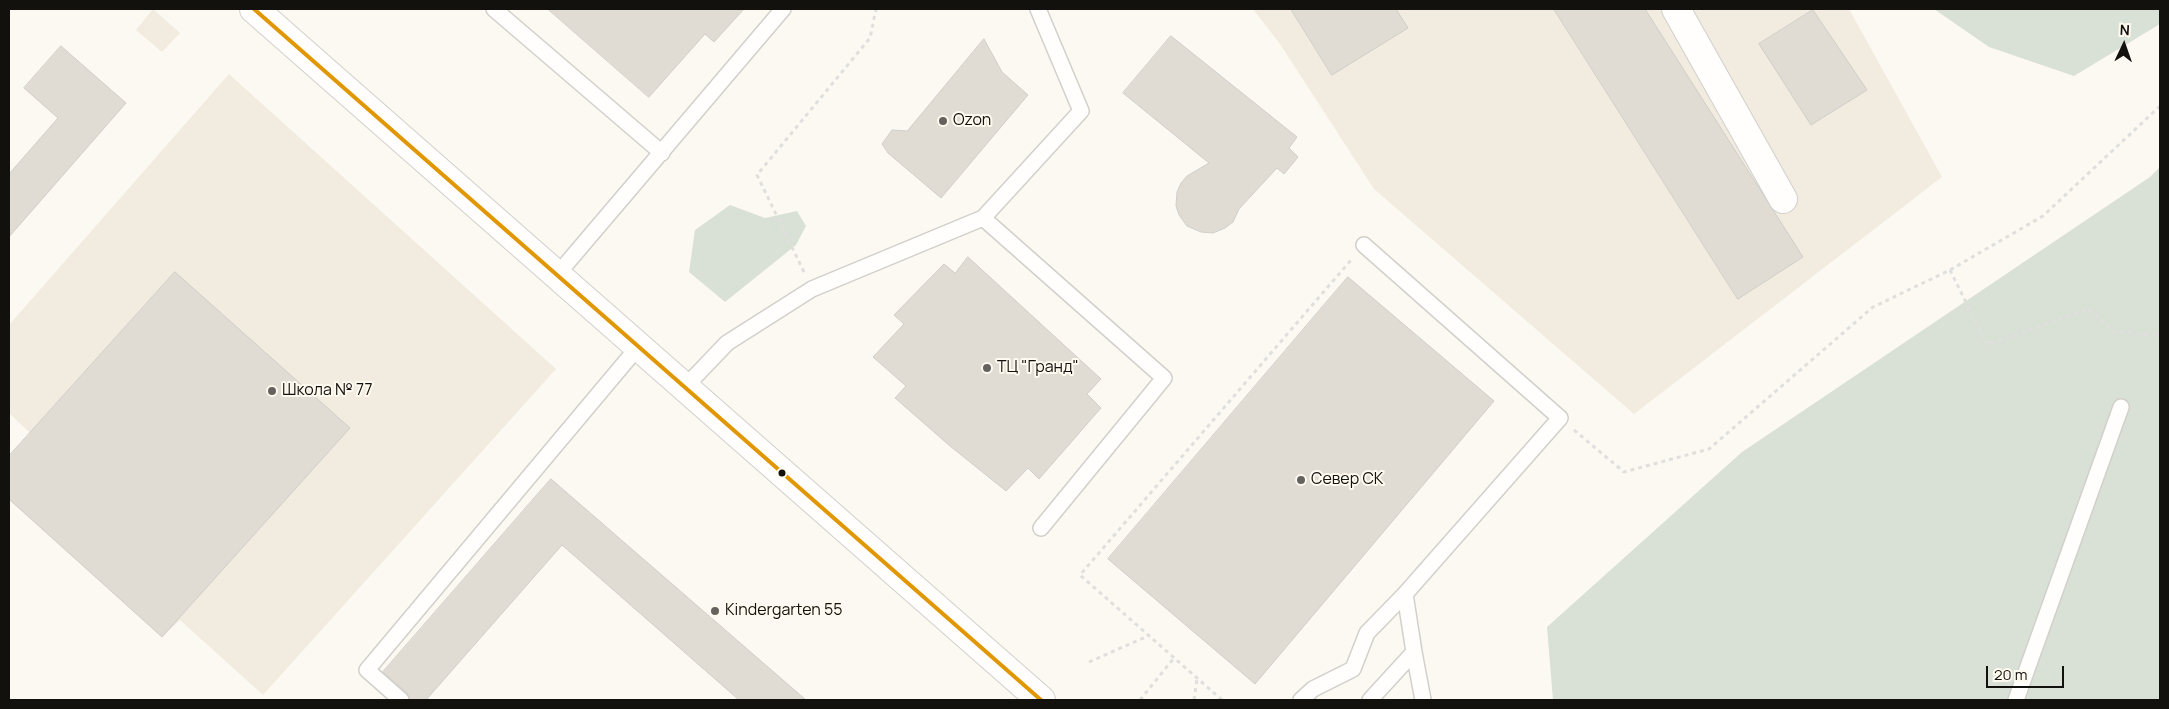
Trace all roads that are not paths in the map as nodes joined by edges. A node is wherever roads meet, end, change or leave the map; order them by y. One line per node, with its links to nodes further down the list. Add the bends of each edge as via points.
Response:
1 (254, 9): 10 (main road)
2 (494, 9): 6 (lane)
3 (783, 9): 6 (lane)
4 (1038, 9): 8 (lane, via 1081,110)
5 (1676, 9): 7 (main road)
6 (662, 153): 10 (lane)
7 (1783, 199)
8 (983, 218): 12 (lane, via 812,289 727,343); 14 (lane, via 1164,378)
9 (1364, 245): 15 (lane, via 1560,418)
10 (556, 276): 11 (main road)
11 (638, 347): 12 (main road); 17 (lane, via 367,670)
12 (684, 388): 18 (main road)
13 (2121, 407): 22 (lane)
14 (1041, 528)
15 (1405, 594): 16 (lane); 19 (lane, via 1367,633 1353,669 1313,689)
16 (1414, 652): 20 (lane); 21 (lane)
17 (401, 700)
18 (1041, 700)
19 (1301, 700)
20 (1370, 700)
21 (1423, 700)
22 (2016, 700)

